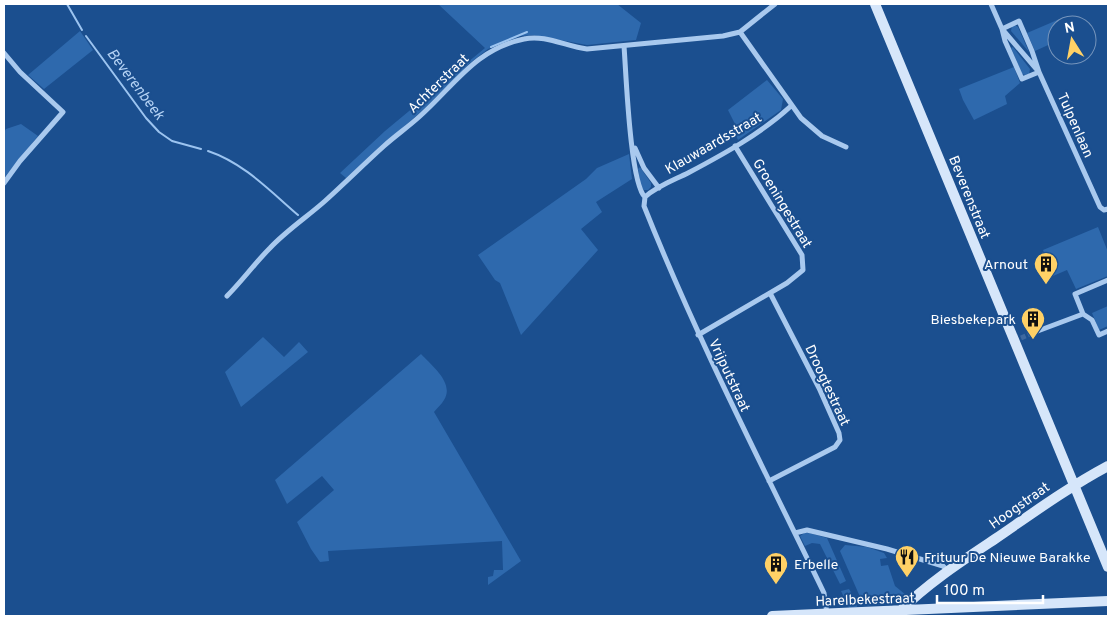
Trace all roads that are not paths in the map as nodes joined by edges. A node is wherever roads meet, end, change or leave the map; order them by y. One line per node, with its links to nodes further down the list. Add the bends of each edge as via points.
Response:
1 (775, 4): 5 (street, Achterstraat)
2 (875, 4): 26 (street, Beverenstraat, via 1018,339)
3 (991, 4): 4 (street, Tulpenlaan)
4 (1002, 28): 8 (street, Tulpenlaan); 8 (street, Tulpenlaan, via 1019,21); 8 (street, Tulpenlaan, via 1022,79)
5 (740, 32): 6 (street, Achterstraat, via 688,41); 9 (street)
6 (624, 46): 10 (street, Vrijputstraat); 19 (street, Achterstraat, via 587,49 532,38 486,54 339,189 270,247)
7 (4, 53): 13 (street, via 63,112)
8 (1039, 72): 16 (street, Tulpenlaan, via 1100,207)
9 (791, 106): 11 (street, Klauwaardsstraat); 12 (street, via 814,131)
10 (632, 140): 14 (street, Vrijputstraat, via 644,168); 15 (street, Vrijputstraat, via 638,181)
11 (735, 146): 14 (street, Klauwaardsstraat); 18 (street, Groeningestraat, via 802,255 803,270 798,276)
12 (846, 147)
13 (4, 182)
14 (659, 188): 15 (street, Klauwaardsstraat)
15 (645, 197): 23 (street, Vrijputstraat, via 644,206)
16 (1108, 209)
17 (1108, 280): 20 (street, via 1075,294)
18 (770, 293): 23 (street, Groeningestraat); 25 (street, Droogtestraat, via 819,388 840,440 836,447)
19 (227, 296)
20 (1083, 314): 21 (street, via 1092,320 1099,335); 22 (street)
21 (1108, 331)
22 (1035, 332)
23 (698, 335): 25 (street, Vrijputstraat)
24 (1108, 466): 26 (street, Hoogstraat)
25 (769, 481): 27 (street, Vrijputstraat)
26 (1073, 485): 28 (street, Beverenstraat); 29 (street, Hoogstraat)
27 (795, 533): 29 (street, via 807,530 887,549 943,566); 32 (street, Vrijputstraat, via 824,593)
28 (1108, 567)
29 (948, 571): 31 (street, Hoogstraat)
30 (1108, 601): 31 (street, Harelbekestraat)
31 (900, 612): 33 (street, Harelbekestraat)
32 (827, 614): 33 (street, Harelbekestraat); 34 (street, Harelbekestraat)
33 (852, 615)
34 (772, 616)

